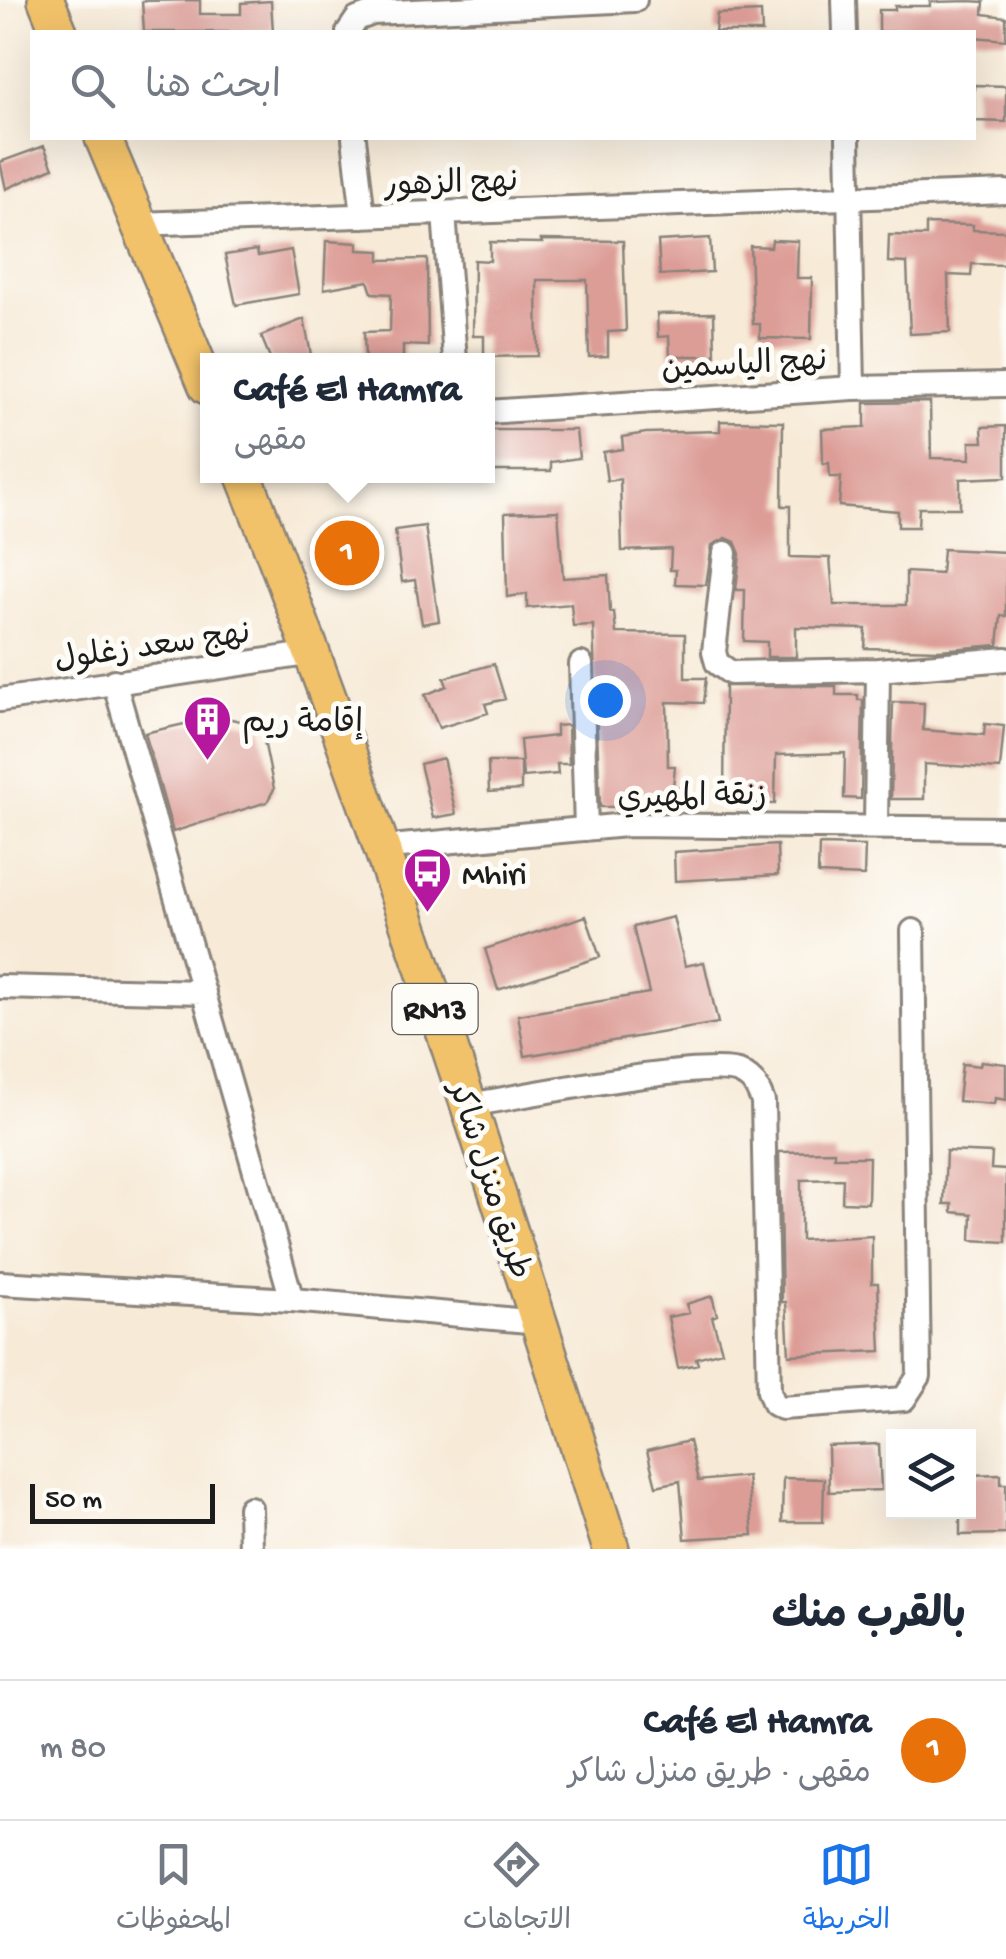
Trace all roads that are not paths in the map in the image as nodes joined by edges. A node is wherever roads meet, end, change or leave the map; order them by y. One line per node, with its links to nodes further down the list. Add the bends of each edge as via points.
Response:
1 (46, 0): 4 (main road)
2 (635, 0): 5 (street, via 374,13 357,18)
3 (844, 0): 6 (street)
4 (58, 30)
5 (349, 30)
6 (845, 30)
7 (103, 140): 14 (main road)
8 (354, 140): 13 (street)
9 (848, 140): 11 (street)
10 (1006, 192): 11 (street, نهج الزهور)
11 (850, 199): 12 (street, نهج الزهور); 18 (street)
12 (444, 214): 13 (street, نهج الزهور); 15 (street)
13 (362, 216): 14 (street, نهج الزهور)
14 (138, 224): 16 (main road)
15 (454, 353)
16 (200, 370)
17 (1006, 385): 18 (street, نهج الياسمين)
18 (853, 388): 19 (street, نهج الياسمين)
19 (495, 411)
20 (247, 483): 22 (main road, طريق منزل شاكر / RN13)
21 (725, 553): 25 (street, via 714,652 724,670)
22 (314, 653): 26 (street, نهج سعد زغلول); 31 (main road, طريق منزل شاكر / RN13)
23 (1006, 659): 25 (street)
24 (581, 664): 29 (street)
25 (878, 670): 28 (street)
26 (114, 680): 27 (street, نهج سعد زغلول); 34 (street)
27 (0, 700)
28 (876, 826): 29 (street, زنقة المهيري); 30 (street, زنقة المهيري)
29 (586, 829): 31 (street, زنقة المهيري)
30 (1006, 829)
31 (380, 848): 35 (main road, طريق منزل شاكر / RN13)
32 (913, 931): 35 (street, via 920,1376 904,1399 774,1404 763,1102 755,1082 720,1068)
33 (0, 986): 34 (street)
34 (204, 992): 37 (street)
35 (468, 1105): 38 (main road, طريق منزل شاكر / RN13)
36 (0, 1284): 37 (street)
37 (292, 1300): 38 (street)
38 (539, 1322): 41 (main road, طريق منزل شاكر / RN13)
39 (250, 1508): 40 (street)
40 (251, 1549)
41 (610, 1549)

